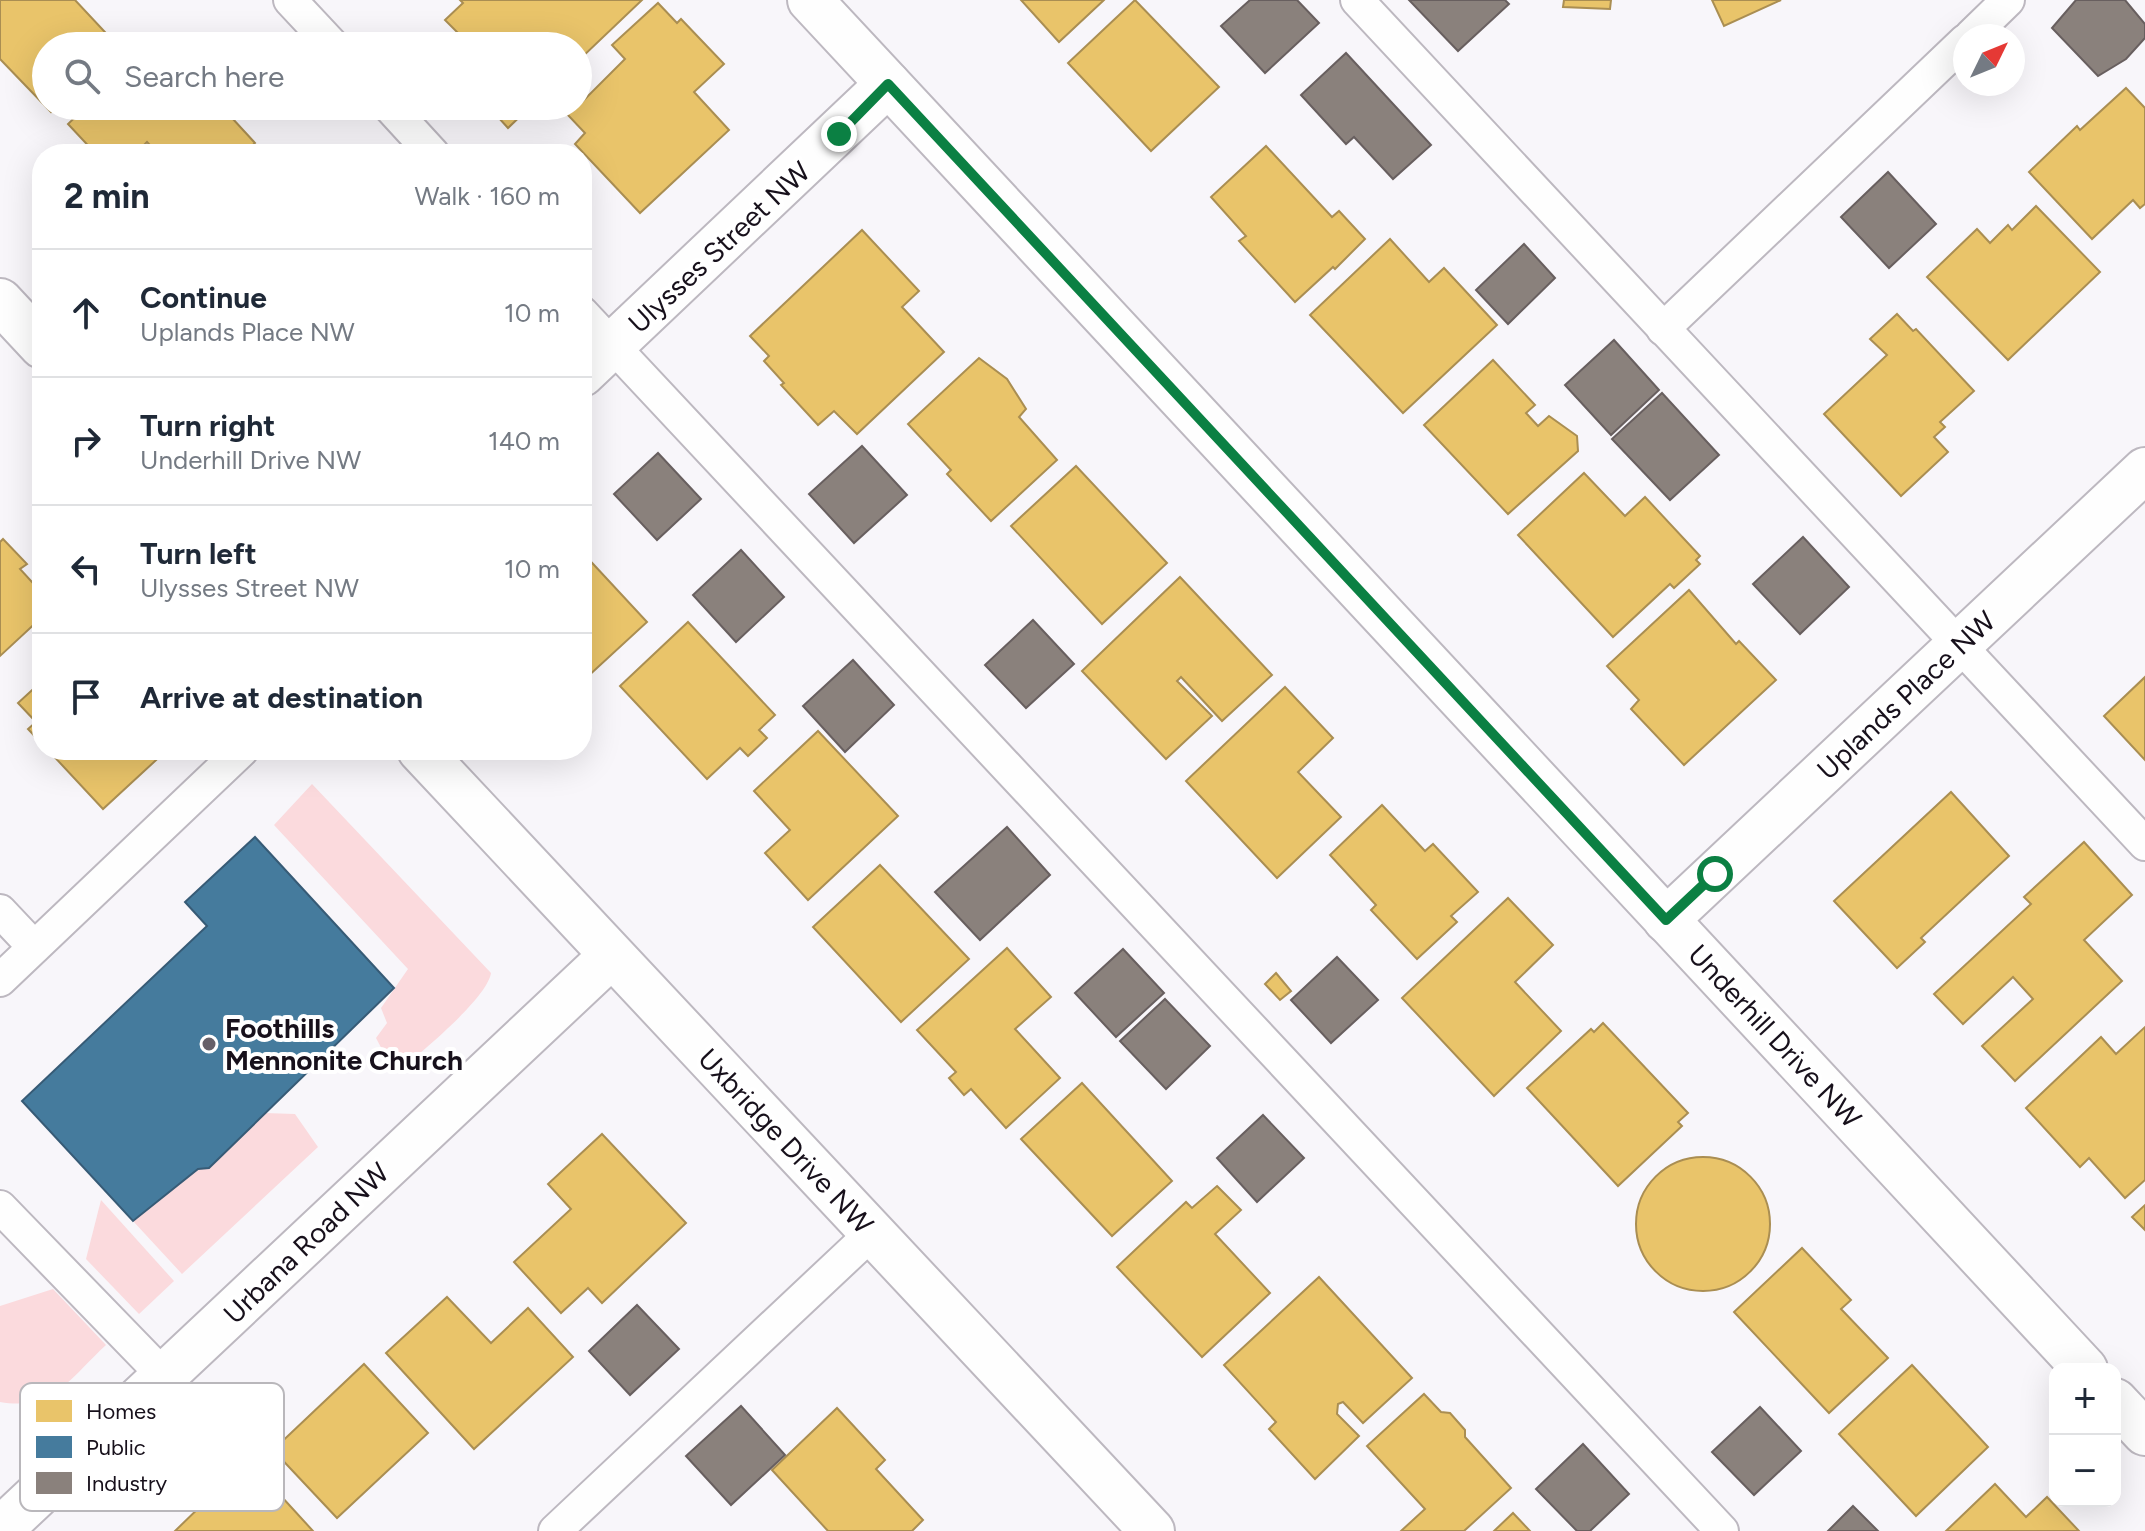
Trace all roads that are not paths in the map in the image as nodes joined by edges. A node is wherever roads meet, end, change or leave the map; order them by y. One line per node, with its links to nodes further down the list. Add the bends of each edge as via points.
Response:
1 (290, 0): 6 (lane)
2 (810, 0): 8 (street, Underhill Drive NW)
3 (1357, 0): 12 (lane)
4 (2008, 0): 5 (lane)
5 (1983, 24)
6 (320, 32)
7 (1953, 52): 12 (lane)
8 (888, 84): 14 (street, Ulysses Street NW); 21 (street, Underhill Drive NW)
9 (402, 120): 10 (lane)
10 (424, 144)
11 (0, 301): 13 (street)
12 (1663, 329): 16 (lane)
13 (32, 335)
14 (597, 360): 34 (lane)
15 (2145, 470): 16 (street, Uplands Place NW)
16 (1958, 646): 19 (lane); 21 (street, Uplands Place NW)
17 (231, 760): 22 (lane)
18 (429, 760): 23 (street, Uxbridge Drive NW)
19 (2145, 844)
20 (0, 911): 22 (lane)
21 (1666, 920): 27 (street, Underhill Drive NW)
22 (34, 947): 24 (lane)
23 (611, 956): 26 (street, Uxbridge Drive NW); 28 (street, Urbana Road NW)
24 (0, 980)
25 (0, 1207): 28 (lane)
26 (872, 1233): 32 (street, Uxbridge Drive NW); 33 (lane)
27 (2079, 1363)
28 (165, 1377): 29 (street, Urbana Road NW)
29 (158, 1383)
30 (2121, 1407): 31 (street)
31 (2145, 1433)
32 (1136, 1525)
33 (555, 1531)
34 (1722, 1531)

